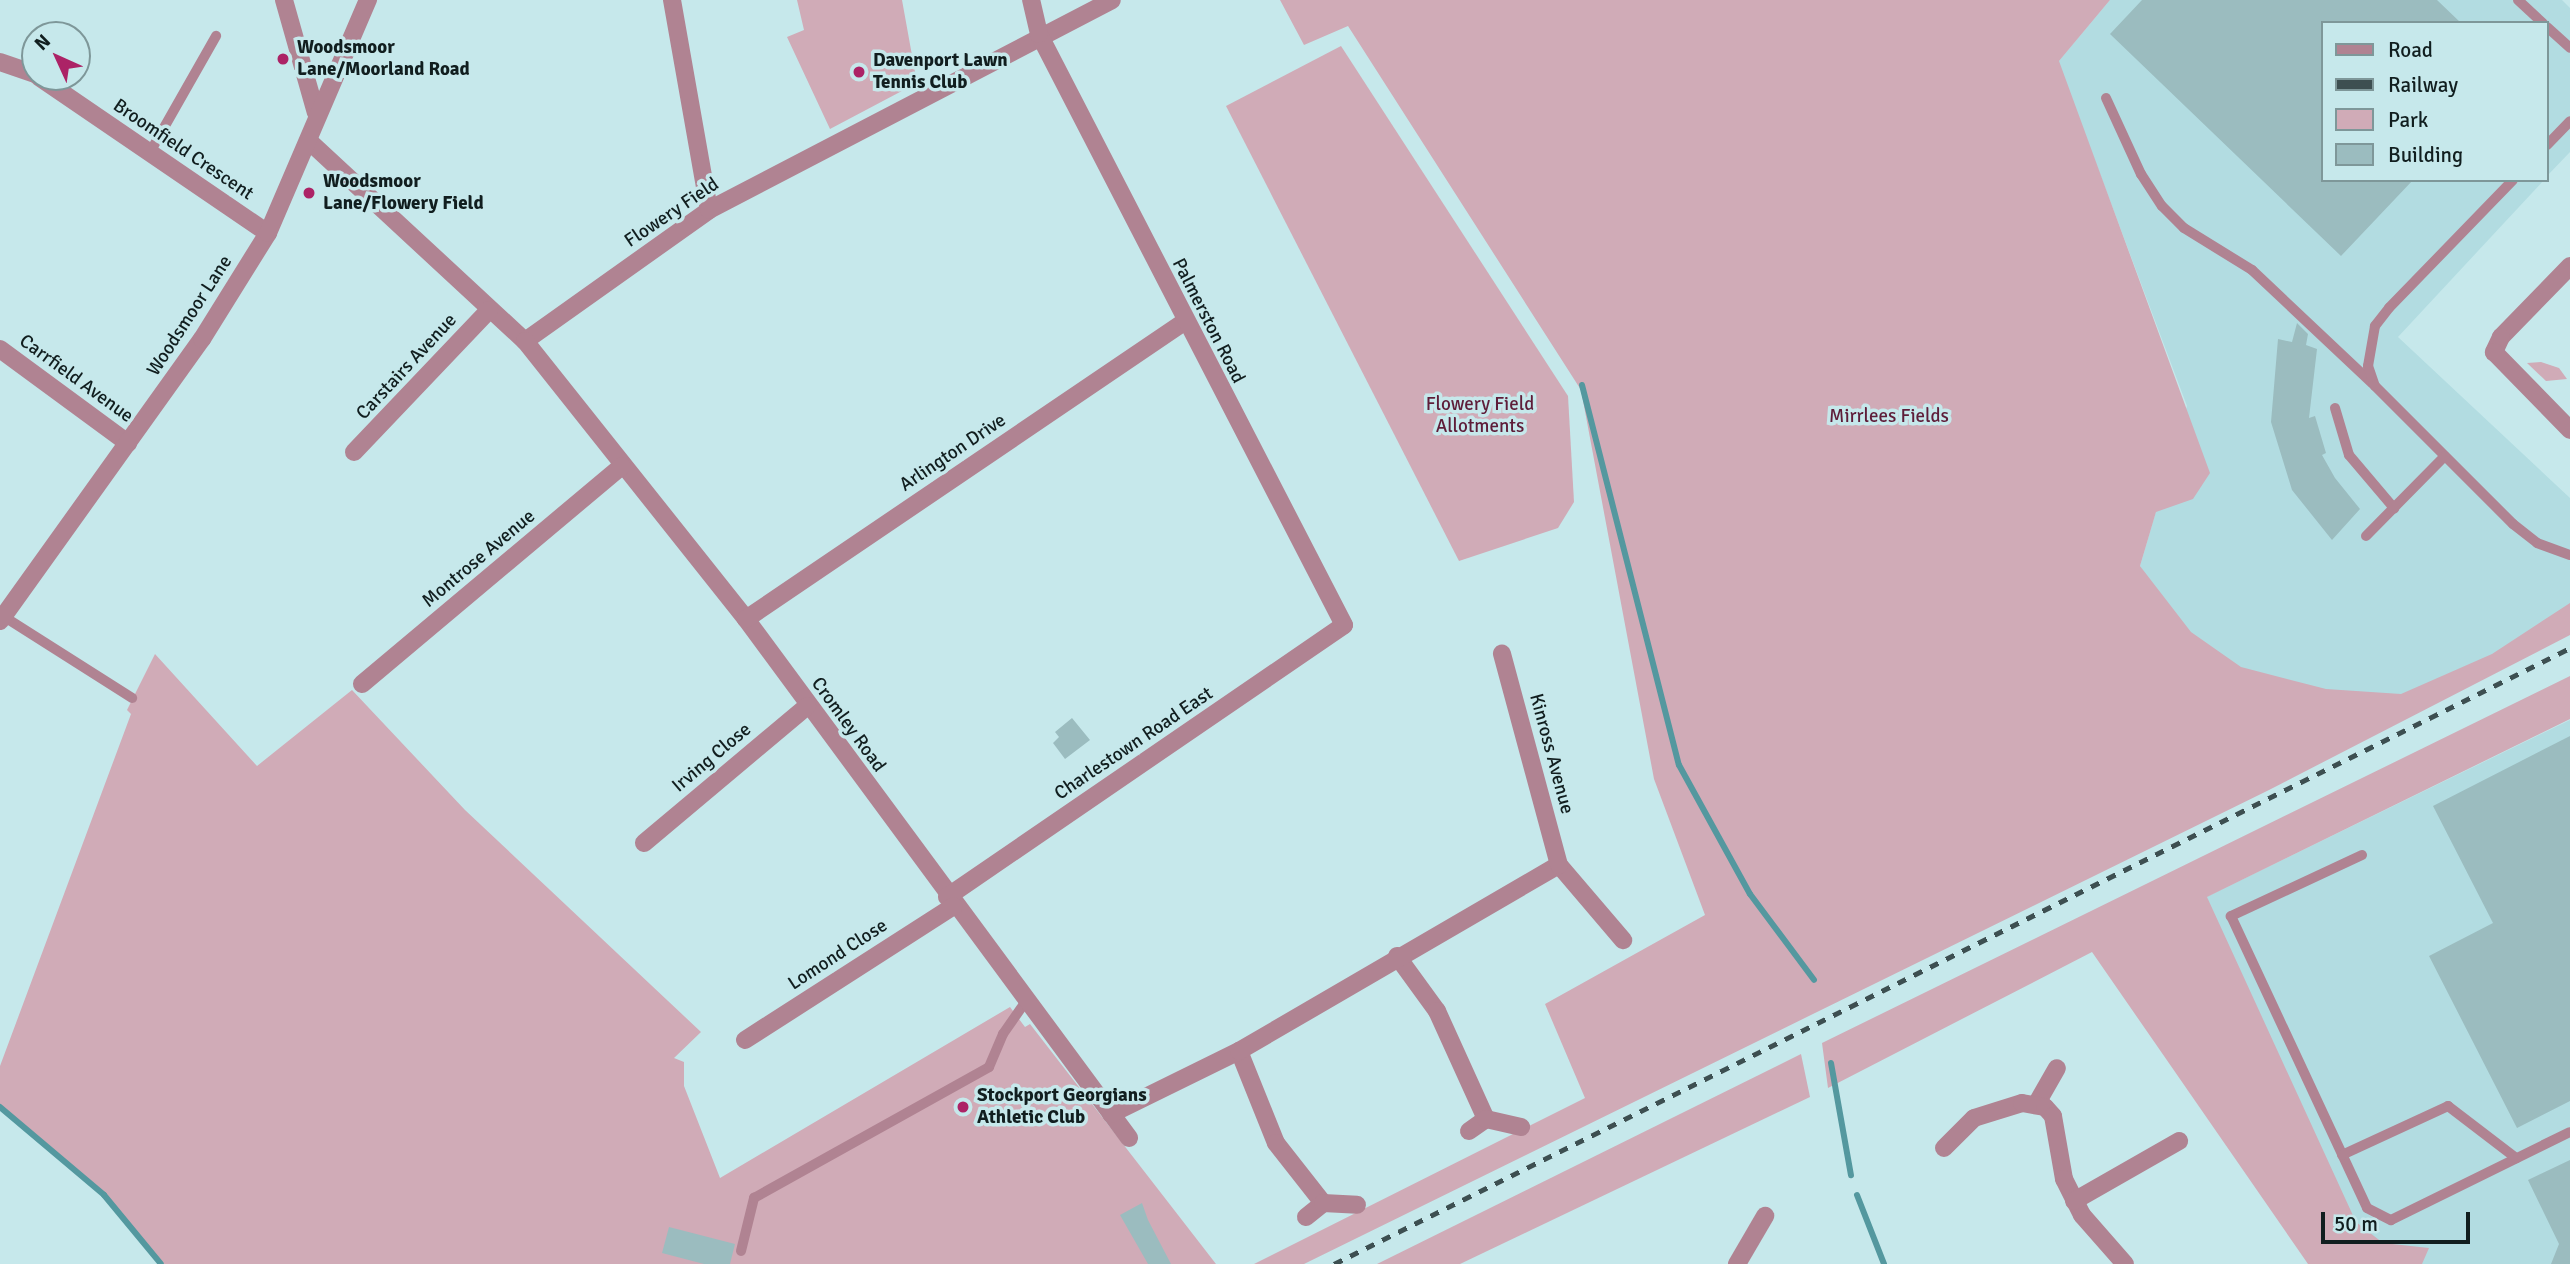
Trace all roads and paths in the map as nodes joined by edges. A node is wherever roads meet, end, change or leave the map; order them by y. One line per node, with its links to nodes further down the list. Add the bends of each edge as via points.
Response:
1 (284, 0): 16 (street, Woodsmoor Lane)
2 (368, 0): 16 (street)
3 (673, 0): 22 (street)
4 (1031, 0): 9 (street, Palmerston Road)
5 (1112, 0): 9 (street, Flowery Field)
6 (2518, 0): 7 (lane)
7 (2541, 21)
8 (2549, 29): 11 (lane)
9 (1039, 34): 22 (street, Flowery Field); 26 (street, Palmerston Road)
10 (216, 36): 20 (lane)
11 (2570, 48)
12 (0, 62): 13 (street, Broomfield Crescent)
13 (21, 70)
14 (59, 91): 20 (street, Broomfield Crescent)
15 (2106, 98): 29 (lane, via 2141,174 2162,206 2184,228 2252,270)
16 (316, 113): 18 (street, Woodsmoor Lane)
17 (2570, 121): 19 (lane)
18 (310, 142): 23 (street, Woodsmoor Lane); 25 (street)
19 (2549, 143)
20 (149, 154): 23 (street, Broomfield Crescent)
21 (2511, 182): 29 (lane, via 2375,326 2368,366)
22 (709, 210): 27 (street, Flowery Field)
23 (268, 233): 32 (street, Woodsmoor Lane)
24 (2570, 266): 31 (street, via 2501,337 2494,352)
25 (489, 310): 27 (street); 33 (street, Carstairs Avenue)
26 (1184, 321): 40 (street, Arlington Drive); 41 (street, Palmerston Road)
27 (525, 341): 35 (street, Cromley Road)
28 (0, 349): 32 (street, Carrfield Avenue)
29 (2375, 386): 34 (lane)
30 (2335, 408): 36 (lane, via 2349,455)
31 (2570, 430)
32 (128, 443): 39 (street, Woodsmoor Lane)
33 (355, 452)
34 (2445, 456): 36 (lane); 38 (lane, via 2537,543)
35 (622, 466): 40 (street, Cromley Road); 43 (street, Montrose Avenue)
36 (2394, 508): 37 (lane)
37 (2366, 536)
38 (2570, 555)
39 (2, 619): 44 (lane)
40 (746, 619): 45 (street, Cromley Road)
41 (1344, 625): 49 (street, Charlestown Road East)
42 (1502, 654): 48 (street, Kinross Avenue)
43 (362, 684)
44 (132, 698)
45 (807, 706): 46 (street, Irving Close); 49 (street, Cromley Road)
46 (644, 843)
47 (2362, 855): 65 (lane, via 2231,916)
48 (1559, 864): 50 (street, Kinross Avenue); 51 (street)
49 (951, 901): 52 (street, Cromley Road); 53 (street, Lomond Close)
50 (1623, 940)
51 (1397, 956): 54 (street); 58 (street, via 1437,1011)
52 (1026, 1001): 57 (street, Cromley Road); 72 (lane, via 1003,1034 989,1068 754,1198)
53 (745, 1040)
54 (1239, 1051): 57 (street); 68 (street, via 1276,1143)
55 (2057, 1068): 56 (street)
56 (2036, 1103): 64 (street, via 1974,1118); 67 (street, via 2053,1116)
57 (1111, 1114): 62 (street, Cromley Road)
58 (1486, 1119): 59 (street); 60 (street)
59 (1521, 1127)
60 (1469, 1131)
61 (2570, 1132): 66 (lane)
62 (1129, 1138)
63 (2179, 1141): 67 (street)
64 (1944, 1148)
65 (2342, 1155): 66 (lane, via 2448,1106); 66 (lane, via 2367,1208 2391,1220)
66 (2516, 1158)
67 (2074, 1200): 74 (street, via 2102,1242)
68 (1323, 1203): 69 (street); 71 (street)
69 (1357, 1205)
70 (1765, 1216): 73 (street)
71 (1306, 1217)
72 (741, 1251)
73 (1737, 1264)
74 (2127, 1264)

